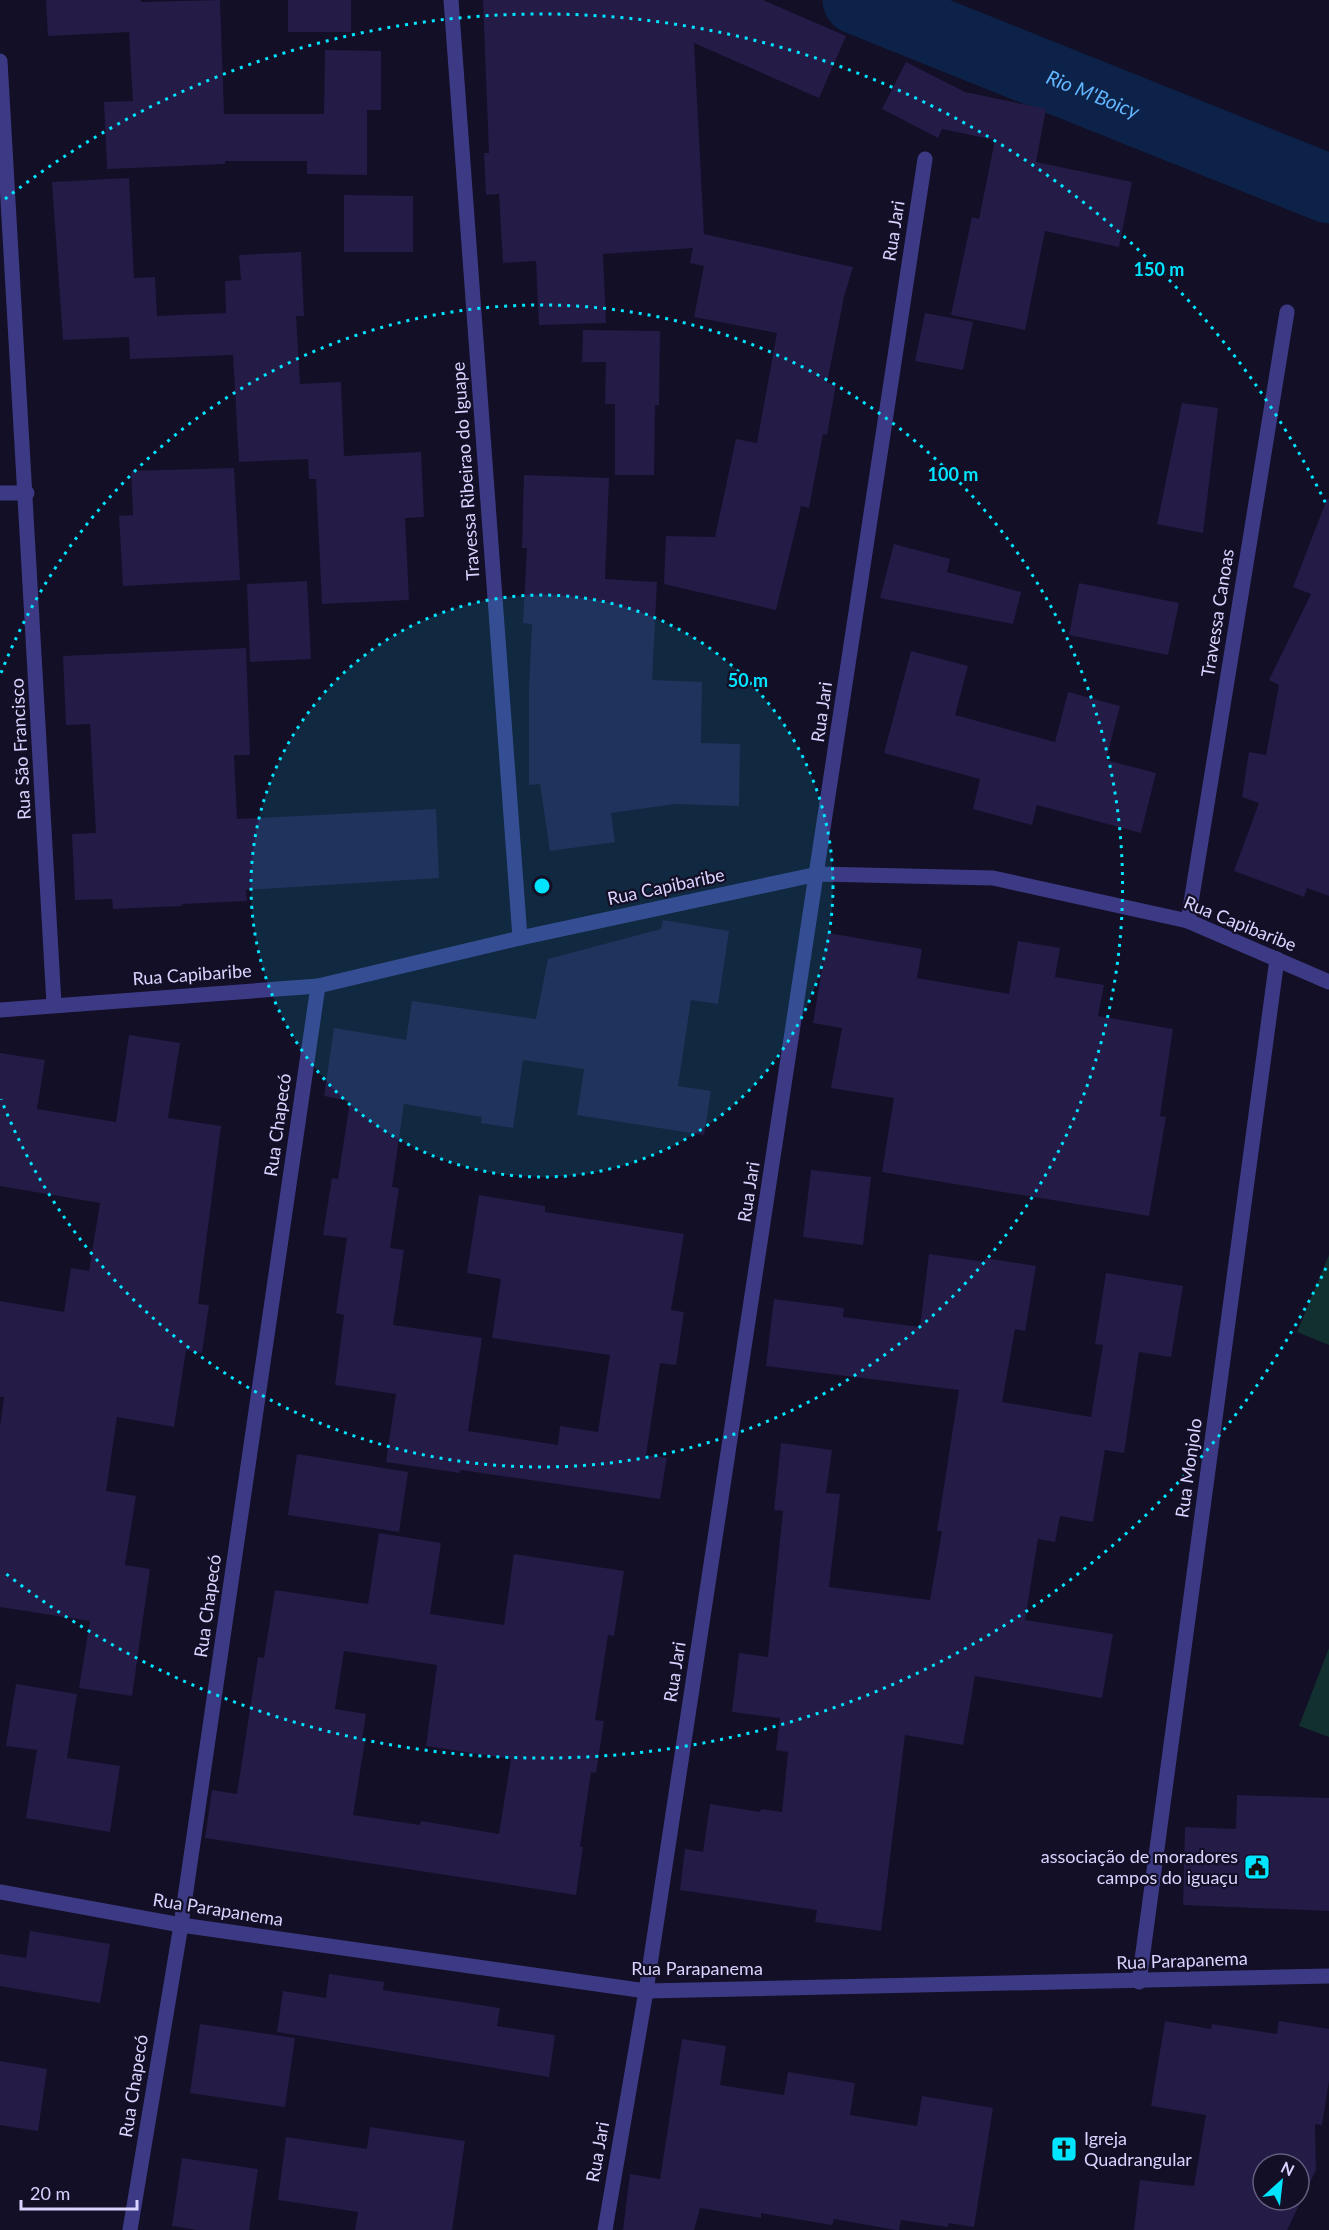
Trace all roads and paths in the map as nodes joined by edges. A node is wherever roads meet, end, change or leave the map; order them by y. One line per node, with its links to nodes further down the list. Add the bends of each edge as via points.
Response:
1 (450, 0): 9 (street, Travessa Ribeirao do Iguape)
2 (0, 61): 6 (street, Rua São Francisco)
3 (925, 159): 7 (street, Rua Jari)
4 (1287, 312): 8 (street, Travessa Canoas)
5 (0, 493): 6 (street)
6 (27, 494): 13 (street, Rua São Francisco)
7 (818, 874): 8 (street, Rua Capibaribe, via 993,878); 9 (street, Rua Capibaribe); 19 (street, Rua Jari)
8 (1188, 921): 10 (street, Rua Capibaribe)
9 (520, 938): 12 (street, Rua Capibaribe)
10 (1277, 958): 11 (street, Rua Capibaribe); 18 (street, Rua Monjolo)
11 (1329, 982)
12 (318, 986): 13 (street, Rua Capibaribe); 16 (street, Rua Chapecó)
13 (54, 1004): 14 (street, Rua Capibaribe)
14 (0, 1010)
15 (0, 1892): 16 (street, Rua Parapanema)
16 (181, 1925): 19 (street, Rua Parapanema); 20 (street, Rua Chapecó)
17 (1329, 1976): 18 (street, Rua Parapanema)
18 (1139, 1982): 19 (street, Rua Parapanema)
19 (646, 1991): 21 (street, Rua Jari)
20 (130, 2230)
21 (605, 2230)

